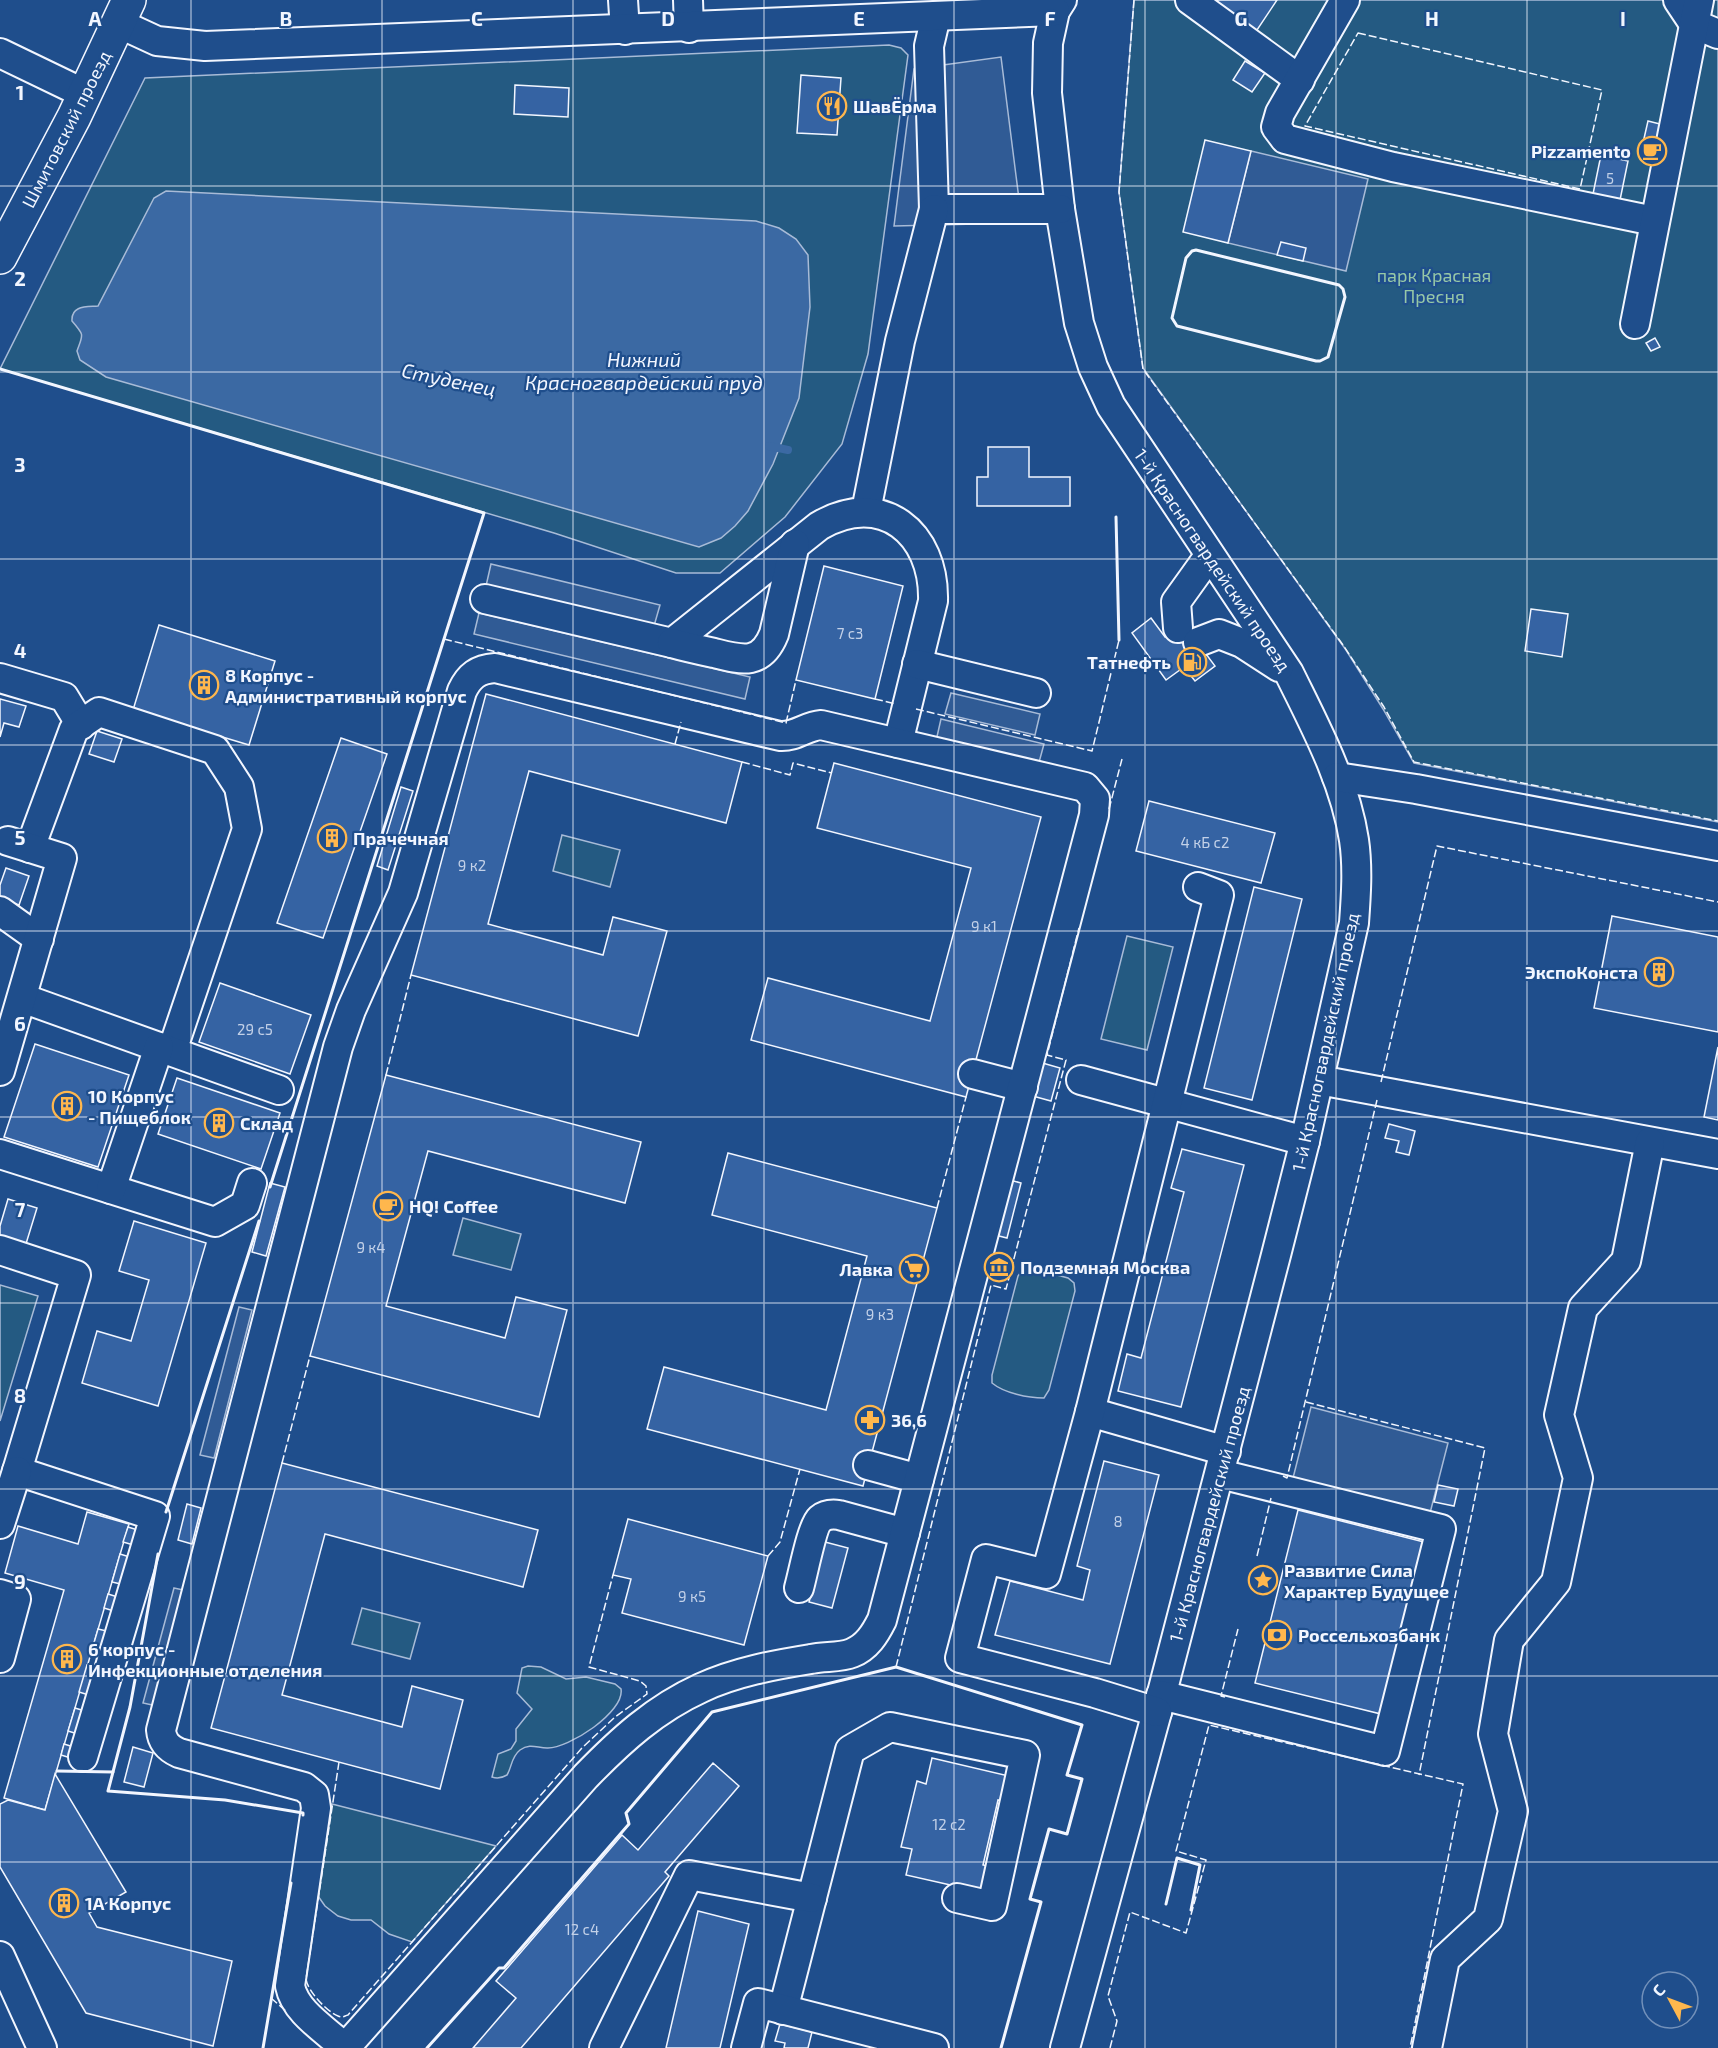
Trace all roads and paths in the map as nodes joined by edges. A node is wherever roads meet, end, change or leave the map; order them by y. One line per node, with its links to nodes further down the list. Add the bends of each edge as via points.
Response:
1 (623, 0): 10 (street)
2 (1190, 0): 12 (street)
3 (1345, 0): 12 (street)
4 (1678, 0): 9 (street)
5 (1059, 6): 8 (street); 15 (street, 1-й Красногвардейский проезд, via 1048,43 1047,93)
6 (124, 12): 10 (street, via 157,41 205,46); 13 (main road, Шмитовский проезд)
7 (688, 14): 8 (street); 10 (street)
8 (936, 16): 14 (street, via 929,46)
9 (1704, 19): 16 (street)
10 (625, 30)
11 (0, 53): 13 (street)
12 (1300, 80): 16 (street, via 1280,112 1276,127 1285,139 1393,167)
13 (85, 94): 17 (main road, Шмитовский проезд)
14 (934, 209): 15 (street); 19 (street, via 900,341)
15 (1060, 209): 21 (street, 1-й Красногвардейский проезд, via 1079,323 1093,367 1112,406)
16 (1654, 221): 18 (street)
17 (0, 257)
18 (1635, 324)
19 (866, 511): 20 (street, via 830,520); 24 (street, via 900,523 920,544 931,568 933,601)
20 (795, 544): 23 (street); 23 (street, via 774,634 762,653 743,660)
21 (1209, 556): 25 (street, 1-й Красногвардейский проезд); 25 (street, via 1176,602 1188,635 1219,634 1242,643)
22 (485, 599): 23 (street)
23 (672, 643)
24 (918, 664): 27 (street); 29 (street)
25 (1289, 673): 30 (street, 1-й Красногвардейский проезд)
26 (0, 678): 28 (street, via 64,697)
27 (1036, 693)
28 (81, 725): 34 (street, via 74,729 19,844 63,858); 36 (street, via 99,712 215,750 239,787 247,829)
29 (898, 743): 41 (street, via 1085,787 1095,799); 68 (street, via 821,725 780,736 495,668 472,675 462,691 403,893 338,1047 161,1730 172,1750 304,1786 314,1795 316,1808 290,1986 298,2006)
30 (1337, 777): 31 (street); 40 (street, 1-й Красногвардейский проезд, via 1355,842 1354,923)
31 (1718, 846)
32 (1198, 887): 43 (street, via 1219,895)
33 (0, 911): 34 (street)
34 (39, 939): 35 (street)
35 (22, 998): 36 (street); 37 (street)
36 (165, 1049): 42 (street); 49 (street)
37 (0, 1071)
38 (973, 1074): 41 (street)
39 (1081, 1080): 43 (street)
40 (1319, 1080): 44 (street, 1-й Красногвардейский проезд); 45 (street)
41 (1023, 1087): 55 (street)
42 (279, 1090)
43 (1168, 1104): 44 (street); 51 (street)
44 (1305, 1141): 52 (street, 1-й Красногвардейский проезд)
45 (1650, 1142): 47 (street); 73 (street, via 1626,1261 1583,1308 1559,1415 1578,1478 1556,1582 1509,1640 1493,1734 1513,1811 1488,1919 1445,1959)
46 (0, 1154): 49 (street)
47 (1718, 1154)
48 (252, 1183): 49 (street, via 245,1205 215,1222)
49 (111, 1189)
50 (0, 1250): 54 (street, via 76,1275)
51 (1090, 1412): 52 (street); 61 (street, via 1046,1574 986,1559 960,1658 1095,1693)
52 (1223, 1462): 61 (street, 1-й Красногвардейский проезд); 61 (street, via 1441,1529 1385,1751)
53 (868, 1465): 55 (street)
54 (17, 1471): 56 (street); 62 (street, via 155,1515)
55 (919, 1479): 57 (street)
56 (0, 1524)
57 (905, 1533): 58 (street, via 838,1515 824,1516 816,1525); 68 (street, via 882,1620 870,1640 851,1653 727,1678 684,1696 646,1720 586,1776)
58 (799, 1588)
59 (0, 1594): 60 (street, via 16,1599)
60 (0, 1658)
61 (1159, 1704): 72 (street, 1-й Красногвардейский проезд)
62 (83, 1757)
63 (812, 1898): 64 (street, via 850,1750 890,1727 1025,1755 992,1906); 66 (street); 69 (street, via 689,1875)
64 (957, 1898)
65 (0, 1956): 67 (street)
66 (783, 2010): 70 (street, via 758,2003); 71 (street)
67 (43, 2048)
68 (345, 2048)
69 (604, 2048)
70 (746, 2048)
71 (934, 2048)
72 (1065, 2048)
73 (1427, 2048)

